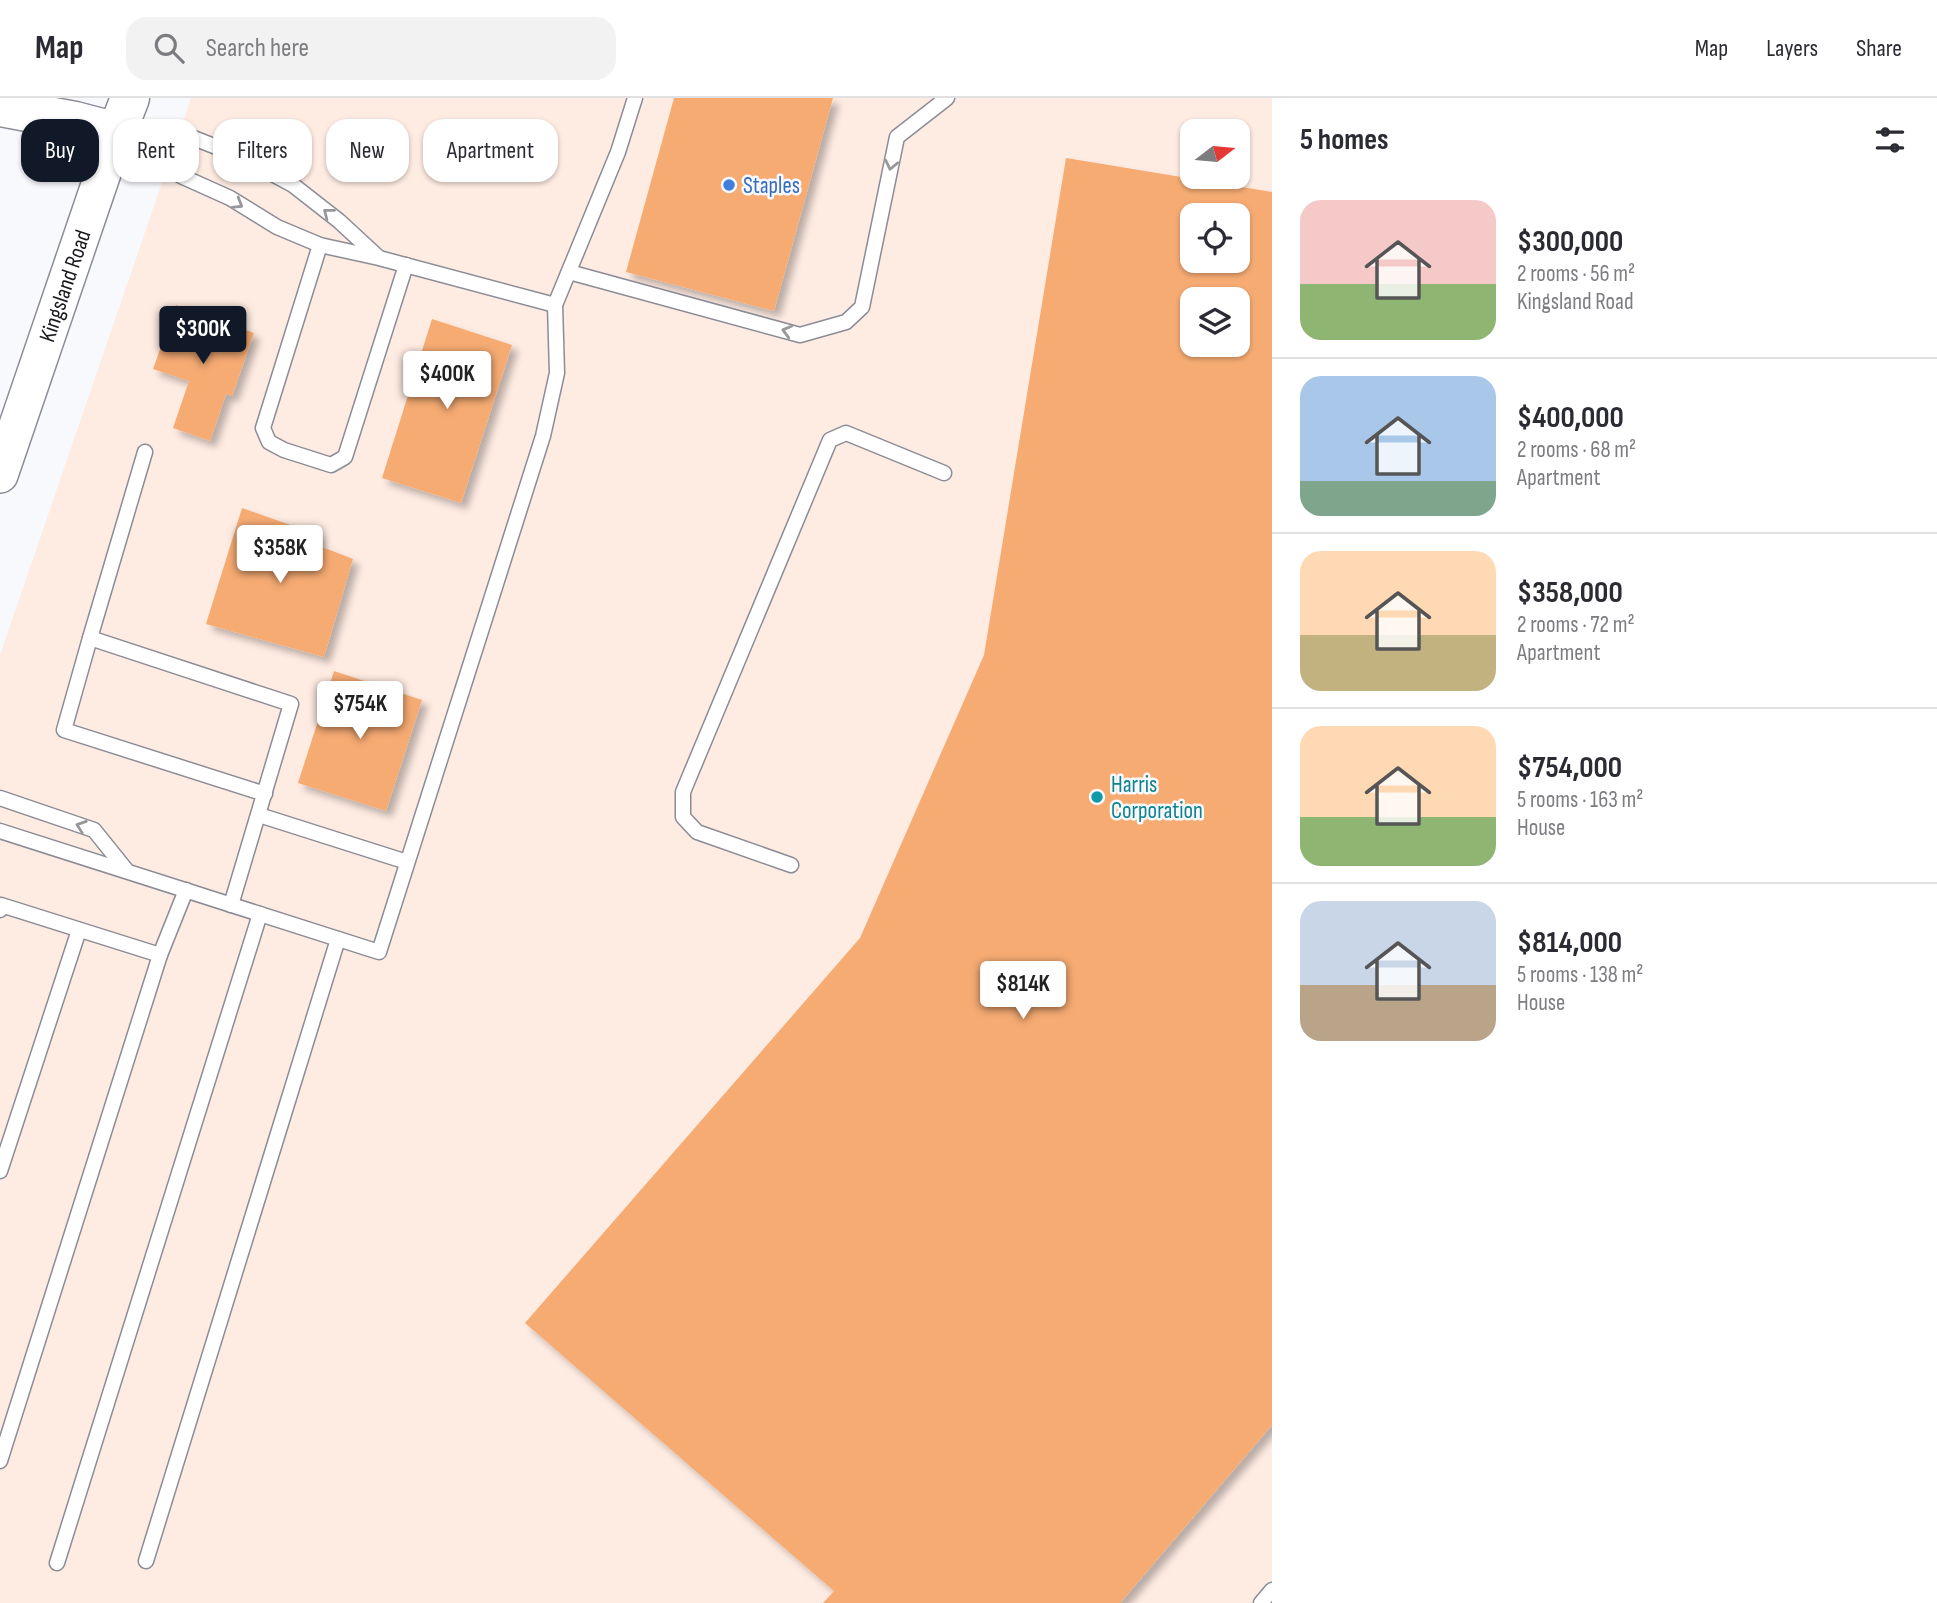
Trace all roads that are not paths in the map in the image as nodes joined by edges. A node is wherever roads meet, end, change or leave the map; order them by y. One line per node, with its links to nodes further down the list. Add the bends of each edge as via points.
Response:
1 (635, 98): 8 (lane)
2 (947, 98): 8 (lane, one-way to 8, via 897,137 862,307 846,321 800,335)
3 (0, 102): 4 (main road, via 75,121)
4 (123, 115): 5 (lane, one-way to 5, via 148,157 277,227); 6 (lane, one-way to 4, via 293,186 237,155); 12 (street, Kingsland Road)
5 (320, 245): 6 (lane); 7 (lane, via 263,428 270,442 284,450 331,465 345,457)
6 (379, 258): 7 (lane)
7 (406, 265): 9 (lane)
8 (569, 272): 9 (lane)
9 (555, 305): 18 (lane, via 557,373 543,436)
10 (145, 452): 13 (lane)
11 (944, 473): 19 (lane, via 846,433 830,440 683,792 683,817 697,832)
12 (0, 475)
13 (90, 638): 14 (lane, via 291,704); 14 (lane, via 64,730)
14 (265, 794): 16 (lane)
15 (0, 798): 20 (lane, one-way to 15, via 94,831)
16 (259, 815): 18 (lane); 22 (lane)
17 (0, 831): 20 (lane)
18 (407, 862): 26 (lane, via 379,953)
19 (791, 865)
20 (128, 873): 21 (lane)
21 (186, 890): 22 (lane); 27 (lane)
22 (231, 905): 24 (lane)
23 (0, 910): 25 (lane, via 1,905)
24 (260, 914): 26 (lane); 31 (lane)
25 (79, 930): 27 (lane); 28 (lane)
26 (338, 939): 30 (lane)
27 (160, 956): 29 (lane)
28 (0, 1171)
29 (0, 1461)
30 (146, 1561)
31 (57, 1563)
32 (1272, 1590): 33 (lane)
33 (1261, 1603)

